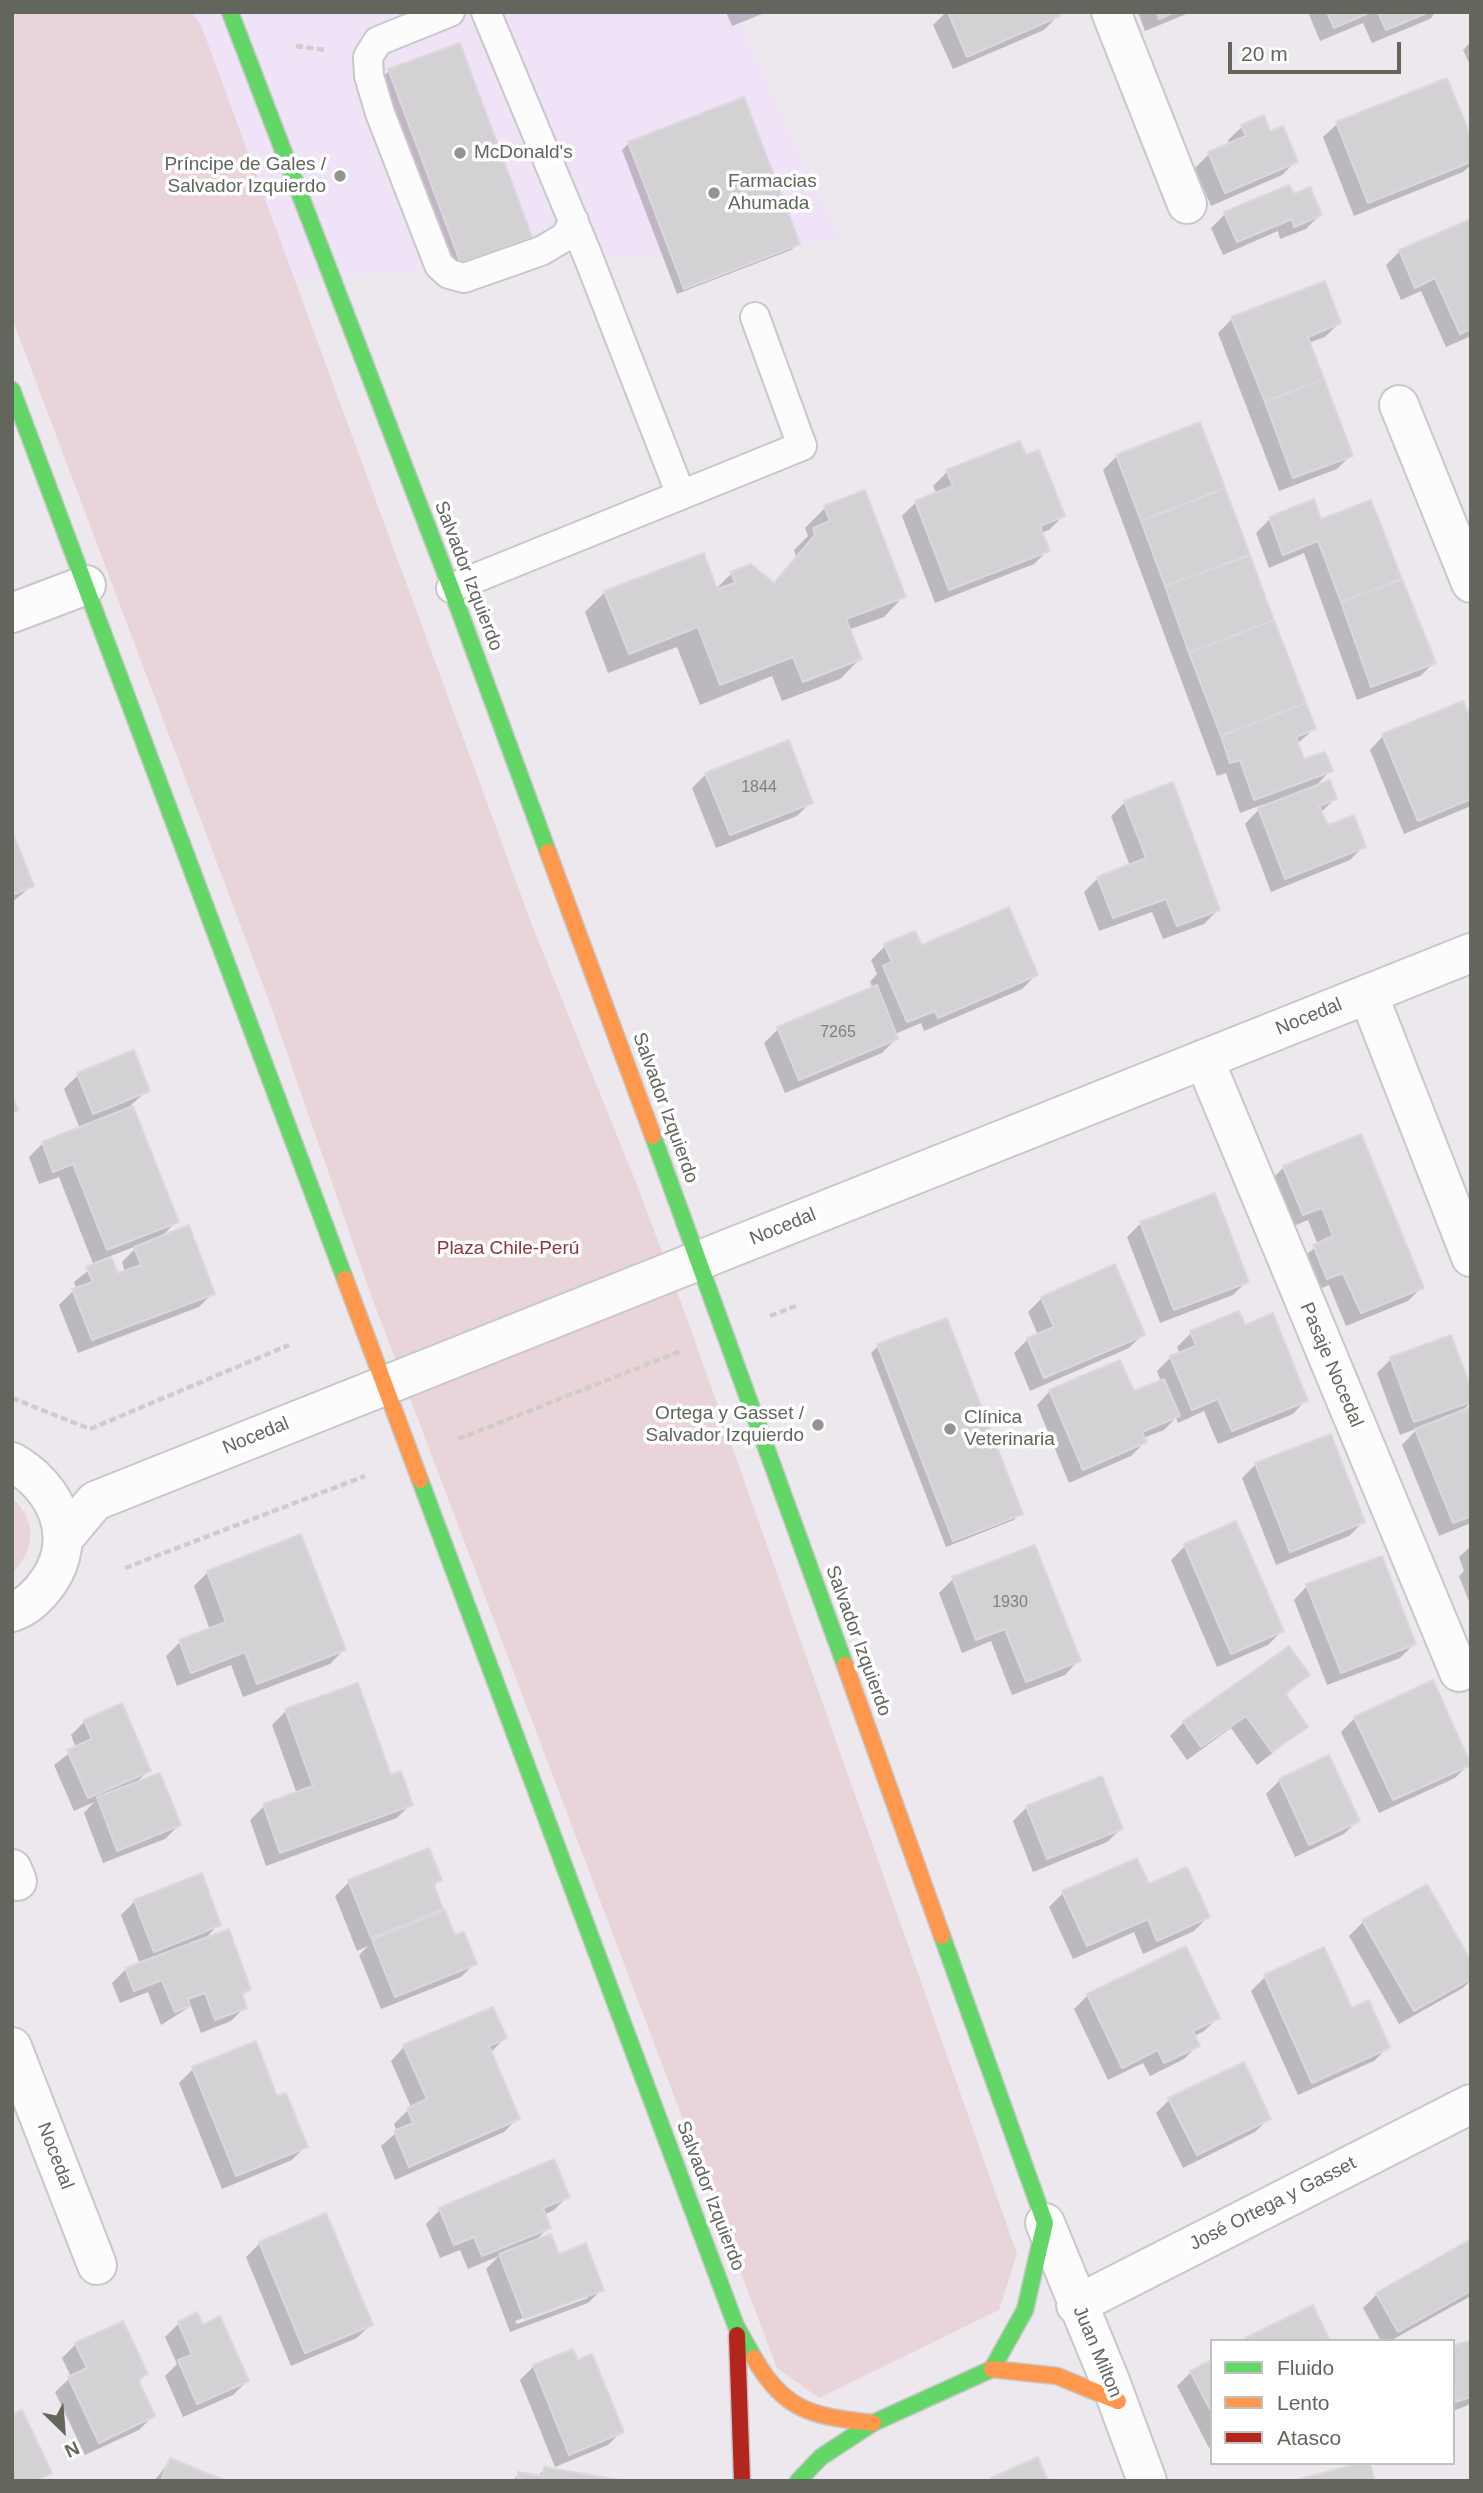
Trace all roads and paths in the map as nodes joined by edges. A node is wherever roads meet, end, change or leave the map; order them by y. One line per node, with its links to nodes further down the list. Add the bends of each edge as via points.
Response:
1 (230, 12): 6 (street, Salvador Izquierdo)
2 (450, 12): 5 (lane)
3 (486, 12): 9 (lane)
4 (1111, 12): 8 (street)
5 (416, 19): 7 (lane, via 378,41)
6 (240, 38): 7 (path); 16 (street, Salvador Izquierdo)
7 (368, 57): 9 (lane, via 380,113 439,265 449,274 464,278 541,251 565,237)
8 (1187, 204)
9 (573, 221): 13 (lane)
10 (755, 317): 13 (lane, via 802,446)
11 (12, 390): 15 (street, Salvador Izquierdo)
12 (1399, 405): 14 (street)
13 (681, 495): 16 (lane)
14 (1471, 583)
15 (86, 585): 17 (street); 24 (street, Salvador Izquierdo)
16 (451, 588): 22 (street, Salvador Izquierdo)
17 (12, 613)
18 (1471, 953): 19 (street, Nocedal)
19 (1368, 994): 20 (street, Nocedal); 21 (street)
20 (1204, 1059): 22 (street, Nocedal); 31 (street, Pasaje Nocedal)
21 (1471, 1257)
22 (699, 1260): 24 (street, Nocedal); 34 (street, Salvador Izquierdo)
23 (289, 1345): 25 (path, via 89,1429)
24 (383, 1385): 28 (street, Nocedal); 37 (street, Salvador Izquierdo)
25 (12, 1398)
26 (12, 1462): 27 (street)
27 (49, 1491): 28 (street); 29 (street, via 60,1514)
28 (94, 1500): 29 (street, Nocedal)
29 (63, 1539): 30 (street, via 57,1569 42,1591)
30 (12, 1612)
31 (1459, 1672)
32 (12, 2047): 35 (street, Nocedal)
33 (1471, 2104): 36 (street, José Ortega y Gasset)
34 (1045, 2223): 36 (street, Juan Milton); 38 (street, via 1025,2310)
35 (97, 2265)
36 (1076, 2305): 39 (street, Juan Milton)
37 (736, 2326): 40 (street, Salvador Izquierdo, via 772,2390 797,2410); 41 (street, Salvador Izquierdo)
38 (992, 2369): 39 (street, via 1049,2372 1086,2383); 40 (street)
39 (1118, 2401): 43 (street, Juan Milton)
40 (873, 2423): 42 (street, via 821,2457)
41 (742, 2481)
42 (798, 2481)
43 (1147, 2481)

